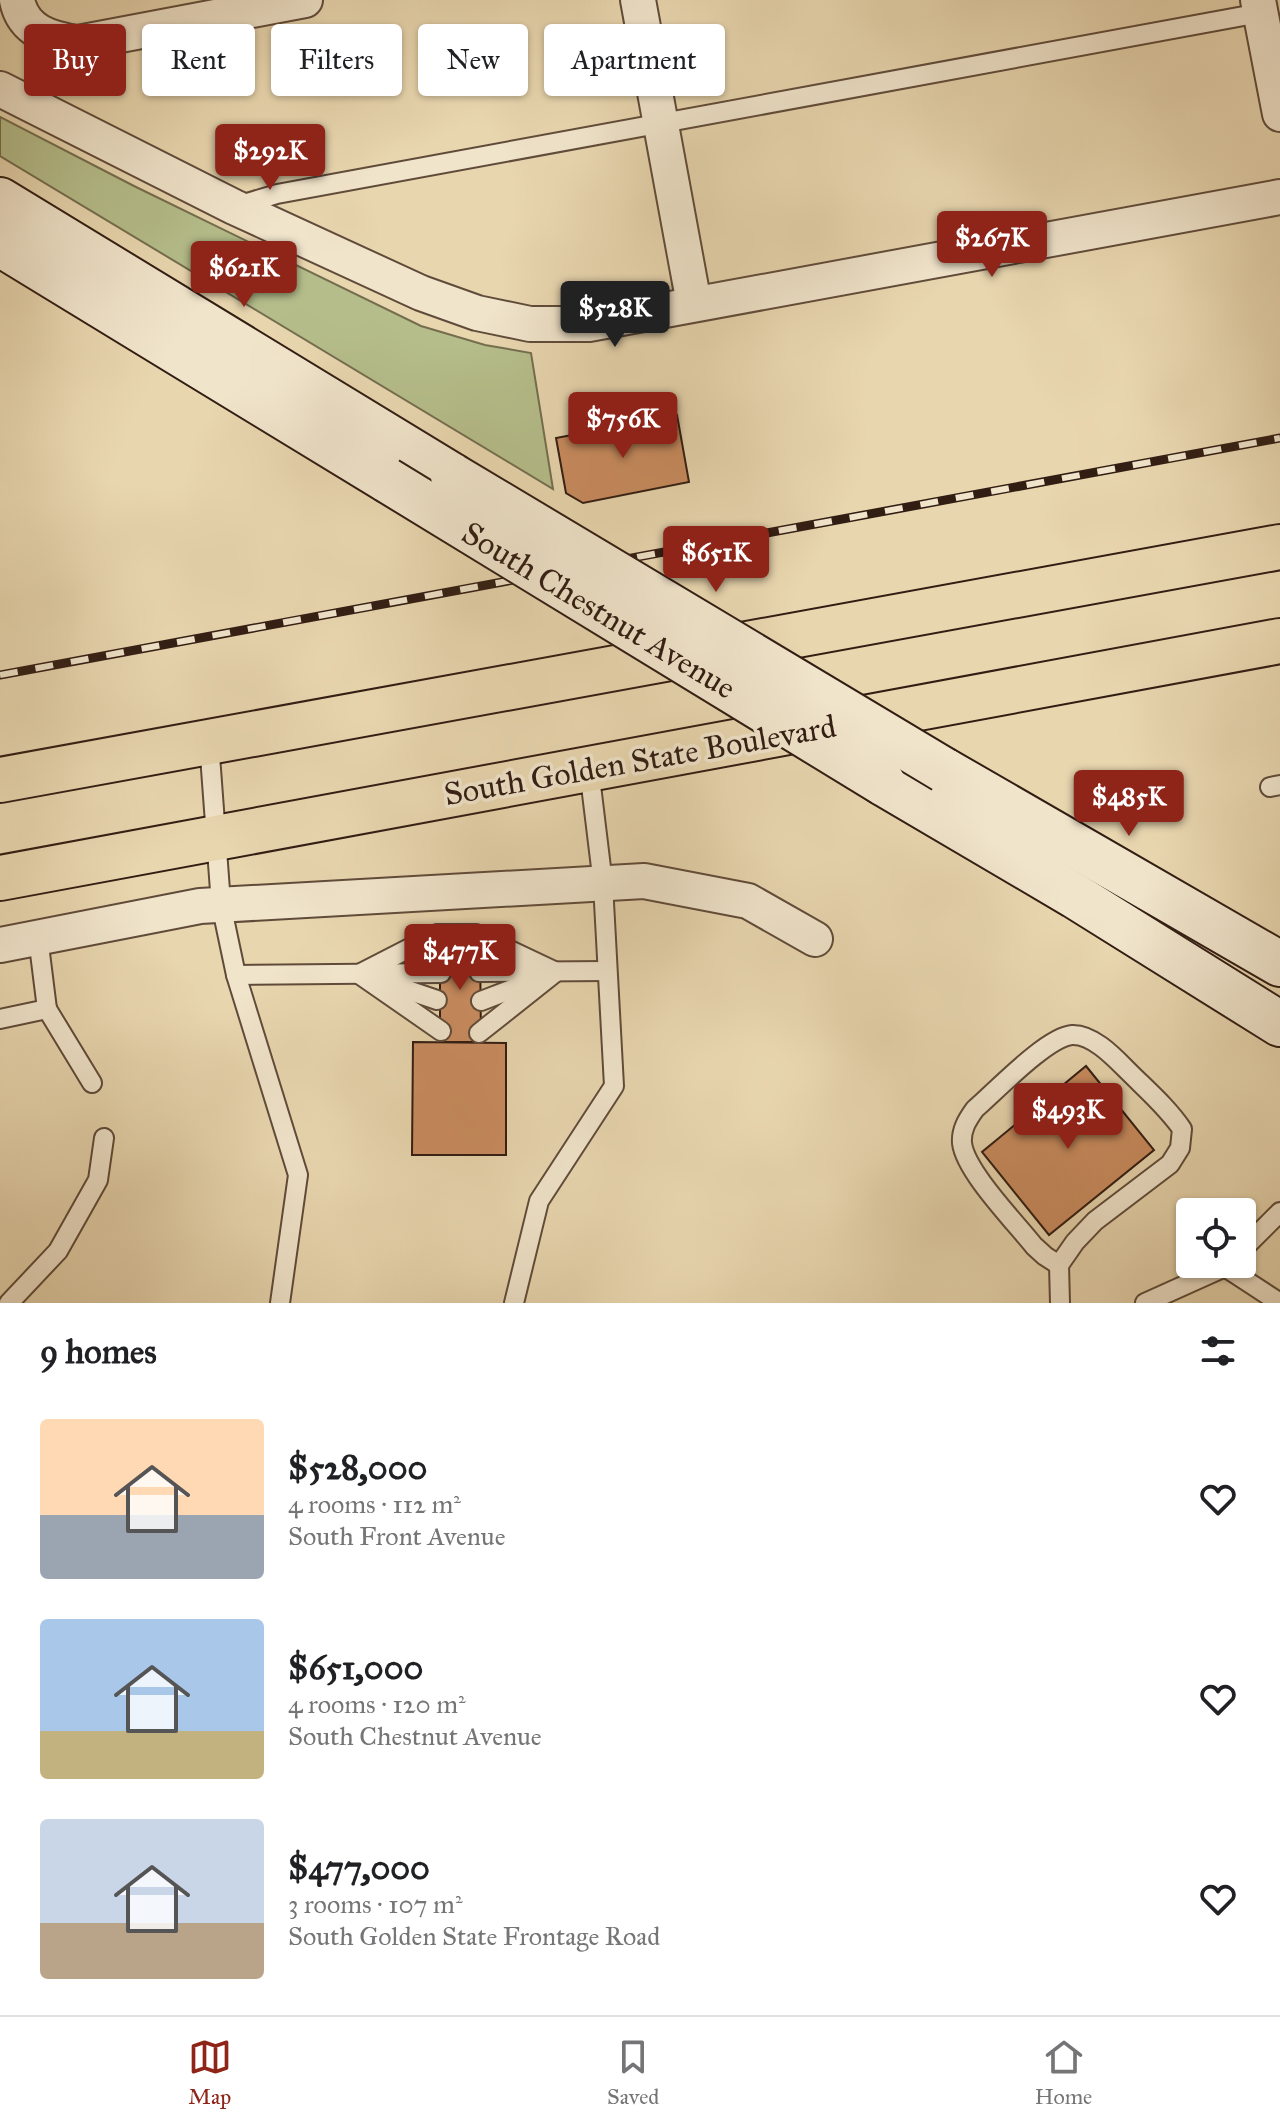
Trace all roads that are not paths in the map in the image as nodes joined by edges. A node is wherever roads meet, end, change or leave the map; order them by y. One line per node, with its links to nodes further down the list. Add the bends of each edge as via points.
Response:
1 (17, 0): 2 (street, via 37,32 78,43)
2 (305, 0)
3 (638, 0): 7 (street)
4 (1259, 7): 6 (street); 7 (lane)
5 (0, 89): 10 (street)
6 (1280, 114)
7 (661, 125): 10 (lane, via 277,194); 12 (street)
8 (1280, 197): 12 (street)
9 (0, 200): 25 (main road, South Chestnut Avenue, bridge, via 944,770)
10 (234, 207): 12 (street, via 421,293 477,313 530,324 589,324)
11 (0, 244): 36 (main road, South Chestnut Avenue, bridge)
12 (694, 304)
13 (1280, 547): 15 (main road)
14 (1280, 641): 16 (main road, South Golden State Boulevard)
15 (209, 741): 17 (main road); 18 (lane)
16 (589, 769): 18 (main road, South Golden State Boulevard); 20 (lane)
17 (0, 780)
18 (217, 838): 19 (main road, South Golden State Boulevard); 21 (lane)
19 (0, 878)
20 (603, 884): 21 (street); 23 (street, via 644,881 748,901); 26 (lane)
21 (221, 904): 22 (street); 31 (lane)
22 (38, 937): 24 (street); 34 (lane)
23 (815, 939)
24 (0, 945)
25 (1280, 964)
26 (607, 971): 28 (lane); 48 (lane, via 614,1086 539,1201)
27 (479, 972): 28 (lane)
28 (556, 972): 30 (lane, via 476,934 437,934); 33 (lane); 38 (lane)
29 (441, 973): 30 (lane)
30 (359, 974): 31 (lane); 32 (lane); 37 (lane)
31 (236, 975): 47 (lane, via 298,1175)
32 (437, 1000)
33 (481, 1001)
34 (47, 1009): 35 (lane); 39 (lane)
35 (0, 1019)
36 (1280, 1024)
37 (441, 1031)
38 (479, 1033)
39 (92, 1083)
40 (104, 1138): 46 (lane, via 98,1180 58,1251)
41 (1280, 1212): 42 (lane)
42 (1256, 1236)
43 (1059, 1265): 43 (lane, via 1095,1221 1170,1164 1180,1148 1182,1129 1111,1054 1073,1035 1052,1042 975,1109 965,1122 962,1140 965,1158 977,1176 1034,1246); 49 (lane)
44 (1200, 1278): 50 (lane)
45 (1244, 1278): 51 (lane)
46 (9, 1303)
47 (280, 1303)
48 (514, 1303)
49 (1060, 1303)
50 (1145, 1303)
51 (1280, 1303)

